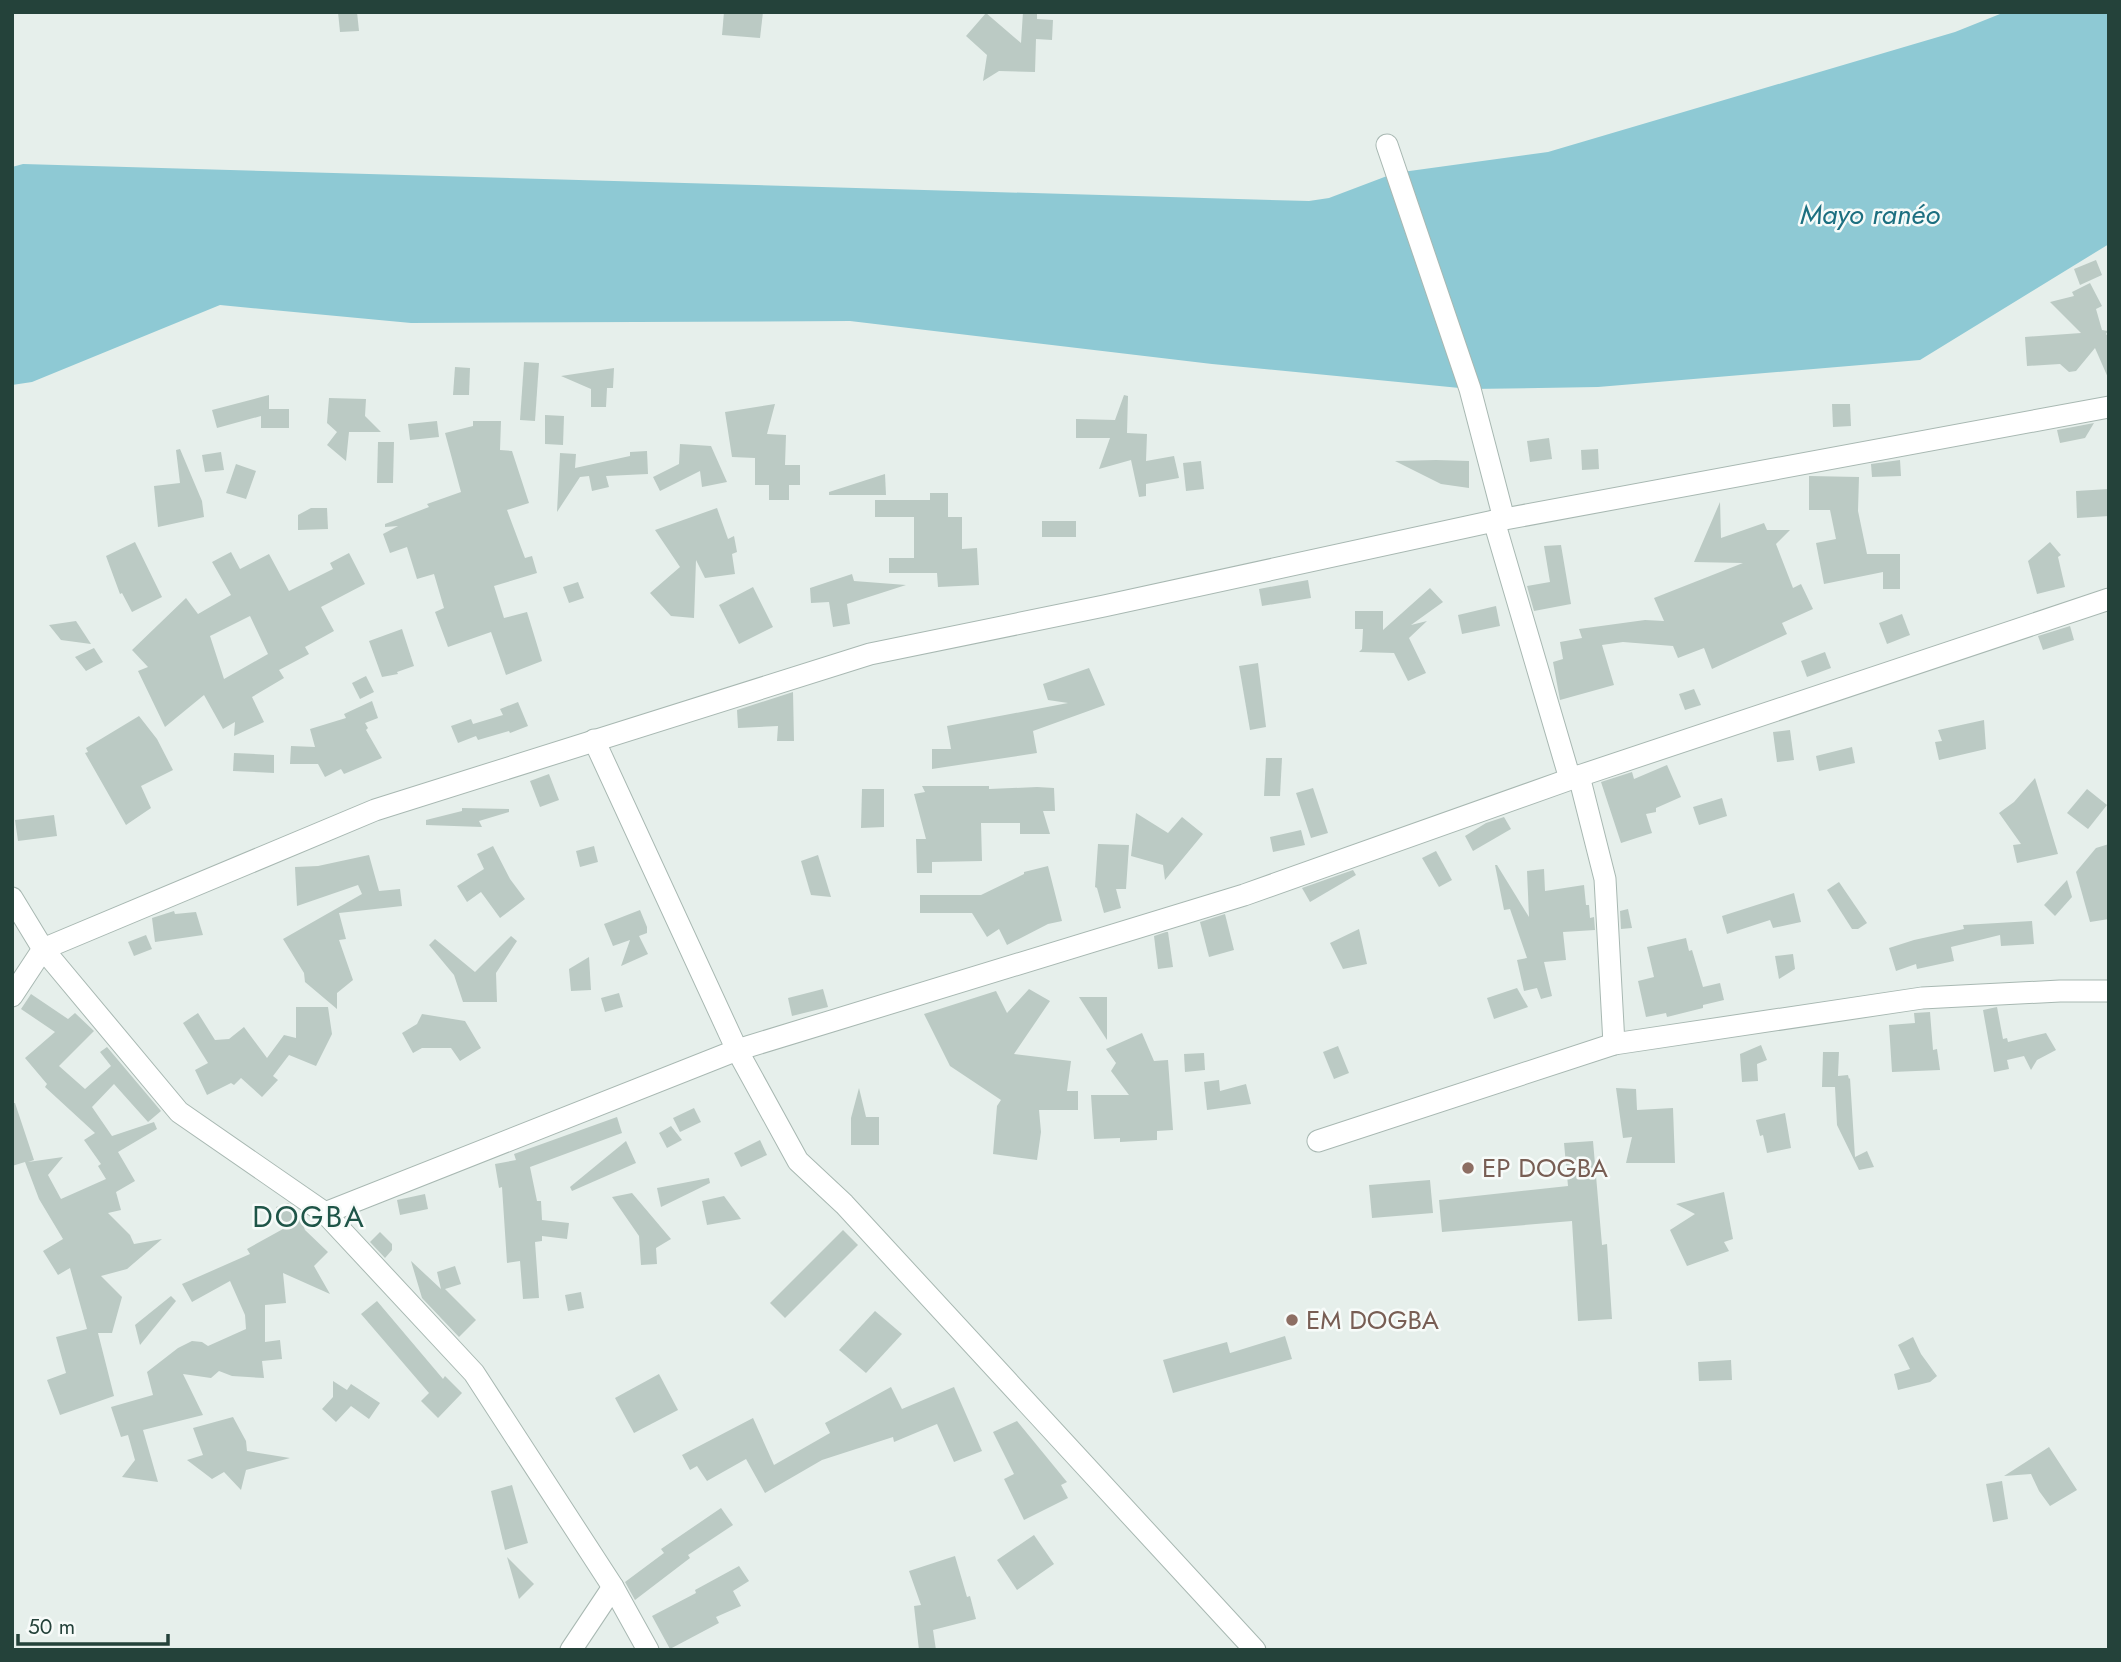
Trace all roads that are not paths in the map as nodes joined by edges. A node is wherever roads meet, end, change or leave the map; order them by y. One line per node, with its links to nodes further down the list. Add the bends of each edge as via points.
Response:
1 (1387, 145): 3 (street, via 1470,389)
2 (2109, 407): 3 (street)
3 (1499, 520): 5 (street, via 870,654); 6 (street)
4 (2109, 598): 6 (street)
5 (594, 740): 8 (street, via 375,810); 12 (street)
6 (1575, 777): 11 (street, via 1605,878); 12 (street, via 1244,895)
7 (12, 898): 8 (street)
8 (43, 949): 10 (street); 14 (street, via 179,1112)
9 (2109, 991): 11 (street, via 1922,998)
10 (12, 996)
11 (1614, 1044): 13 (street)
12 (737, 1051): 14 (street); 18 (street, via 797,1161 844,1203)
13 (1318, 1141)
14 (325, 1213): 15 (street, via 474,1373)
15 (613, 1587): 16 (street); 17 (street)
16 (571, 1650)
17 (648, 1650)
18 (1255, 1650)

